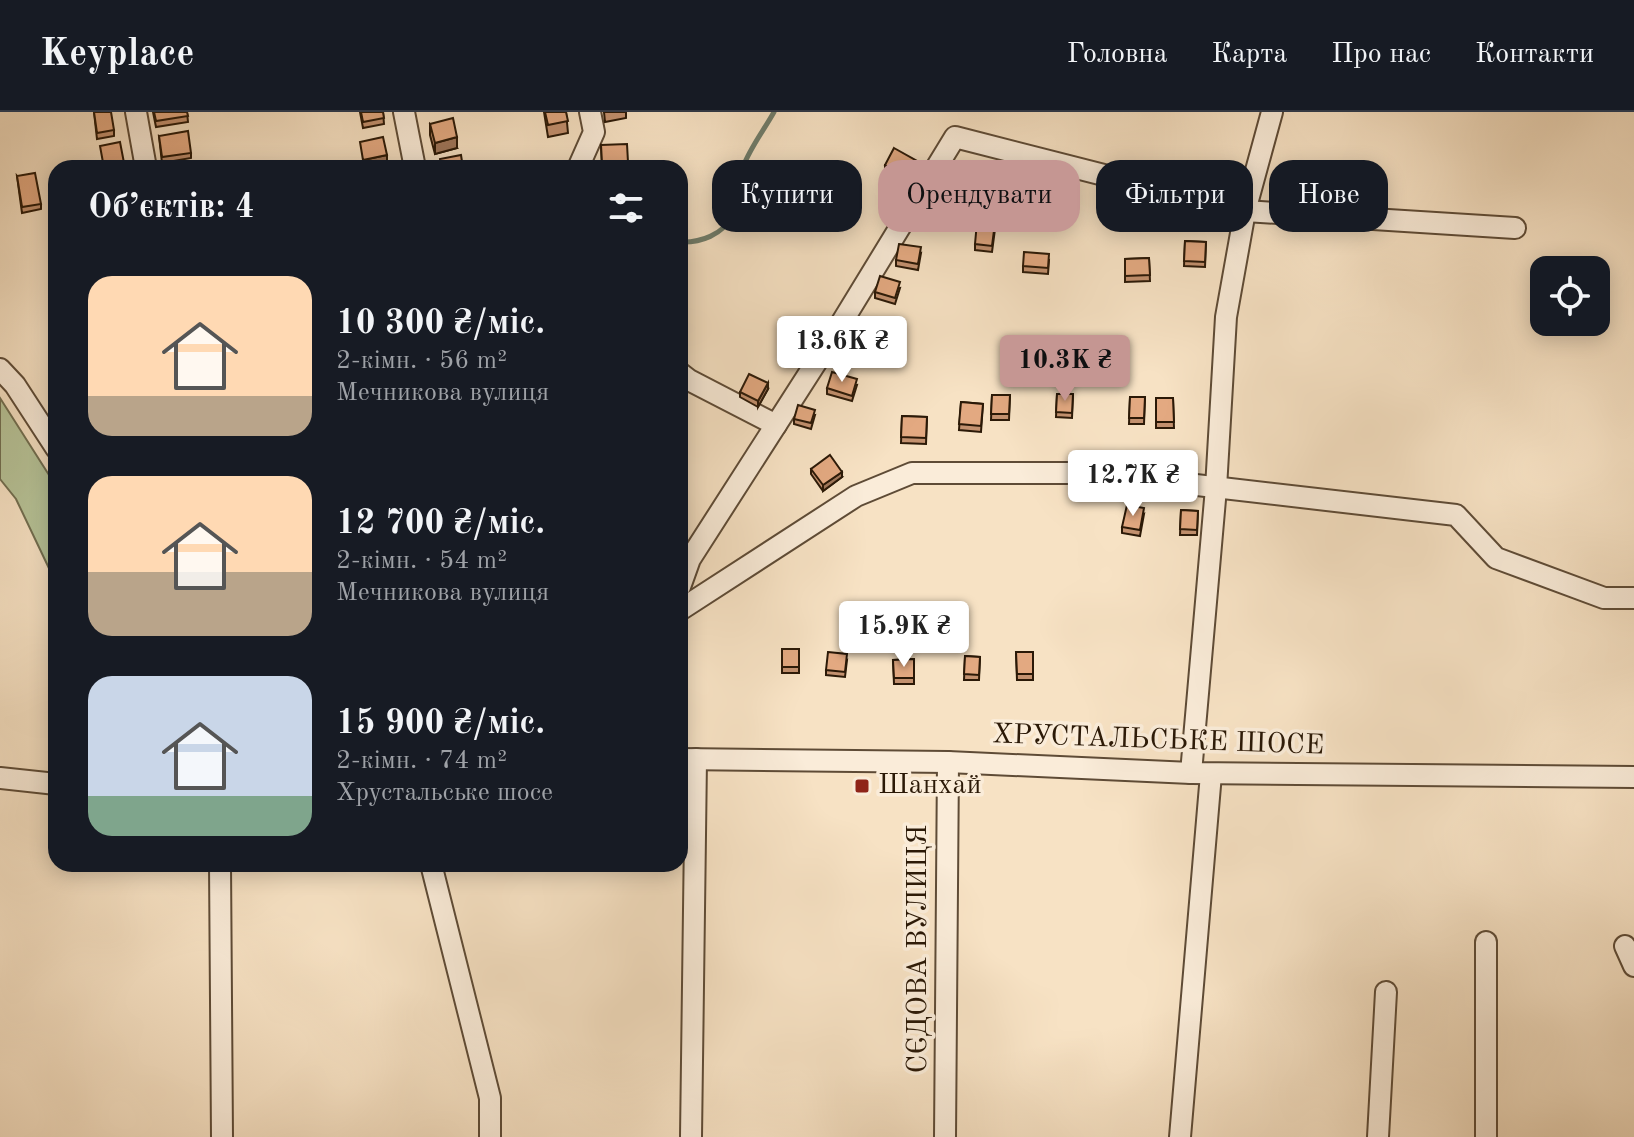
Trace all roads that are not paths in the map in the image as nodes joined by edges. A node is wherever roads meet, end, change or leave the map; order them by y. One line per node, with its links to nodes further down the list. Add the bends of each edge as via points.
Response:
1 (136, 112): 5 (street)
2 (404, 112): 6 (street)
3 (590, 112): 7 (street, via 594,132)
4 (1272, 112): 9 (street)
5 (145, 160)
6 (413, 160)
7 (582, 160)
8 (1096, 173): 15 (street, via 955,137)
9 (1253, 182)
10 (1253, 212): 11 (street)
11 (1515, 228)
12 (1241, 232): 17 (street, via 1226,317)
13 (0, 369): 16 (street)
14 (688, 379): 15 (street)
15 (776, 425): 18 (street)
16 (48, 436)
17 (1216, 488): 19 (street, via 1456,515 1496,558 1604,598); 20 (street, via 1093,473 912,473 856,496); 23 (street)
18 (688, 565)
19 (1634, 598)
20 (688, 605)
21 (688, 759): 22 (street, ХРУСТАЛЬСЬКЕ ШОСЕ); 35 (street)
22 (948, 762): 23 (street, ХРУСТАЛЬСЬКЕ ШОСЕ); 36 (street, СЄДОВА ВУЛИЦЯ)
23 (1201, 773): 24 (street, ХРУСТАЛЬСЬКЕ ШОСЕ); 37 (street)
24 (1634, 777)
25 (0, 778): 26 (street)
26 (48, 783)
27 (220, 872): 33 (street)
28 (433, 872): 34 (street, via 490,1098)
29 (1486, 942): 39 (street)
30 (1625, 946): 31 (street)
31 (1634, 966)
32 (1386, 992): 38 (street)
33 (222, 1137)
34 (490, 1137)
35 (691, 1137)
36 (945, 1137)
37 (1180, 1137)
38 (1378, 1137)
39 (1486, 1137)

